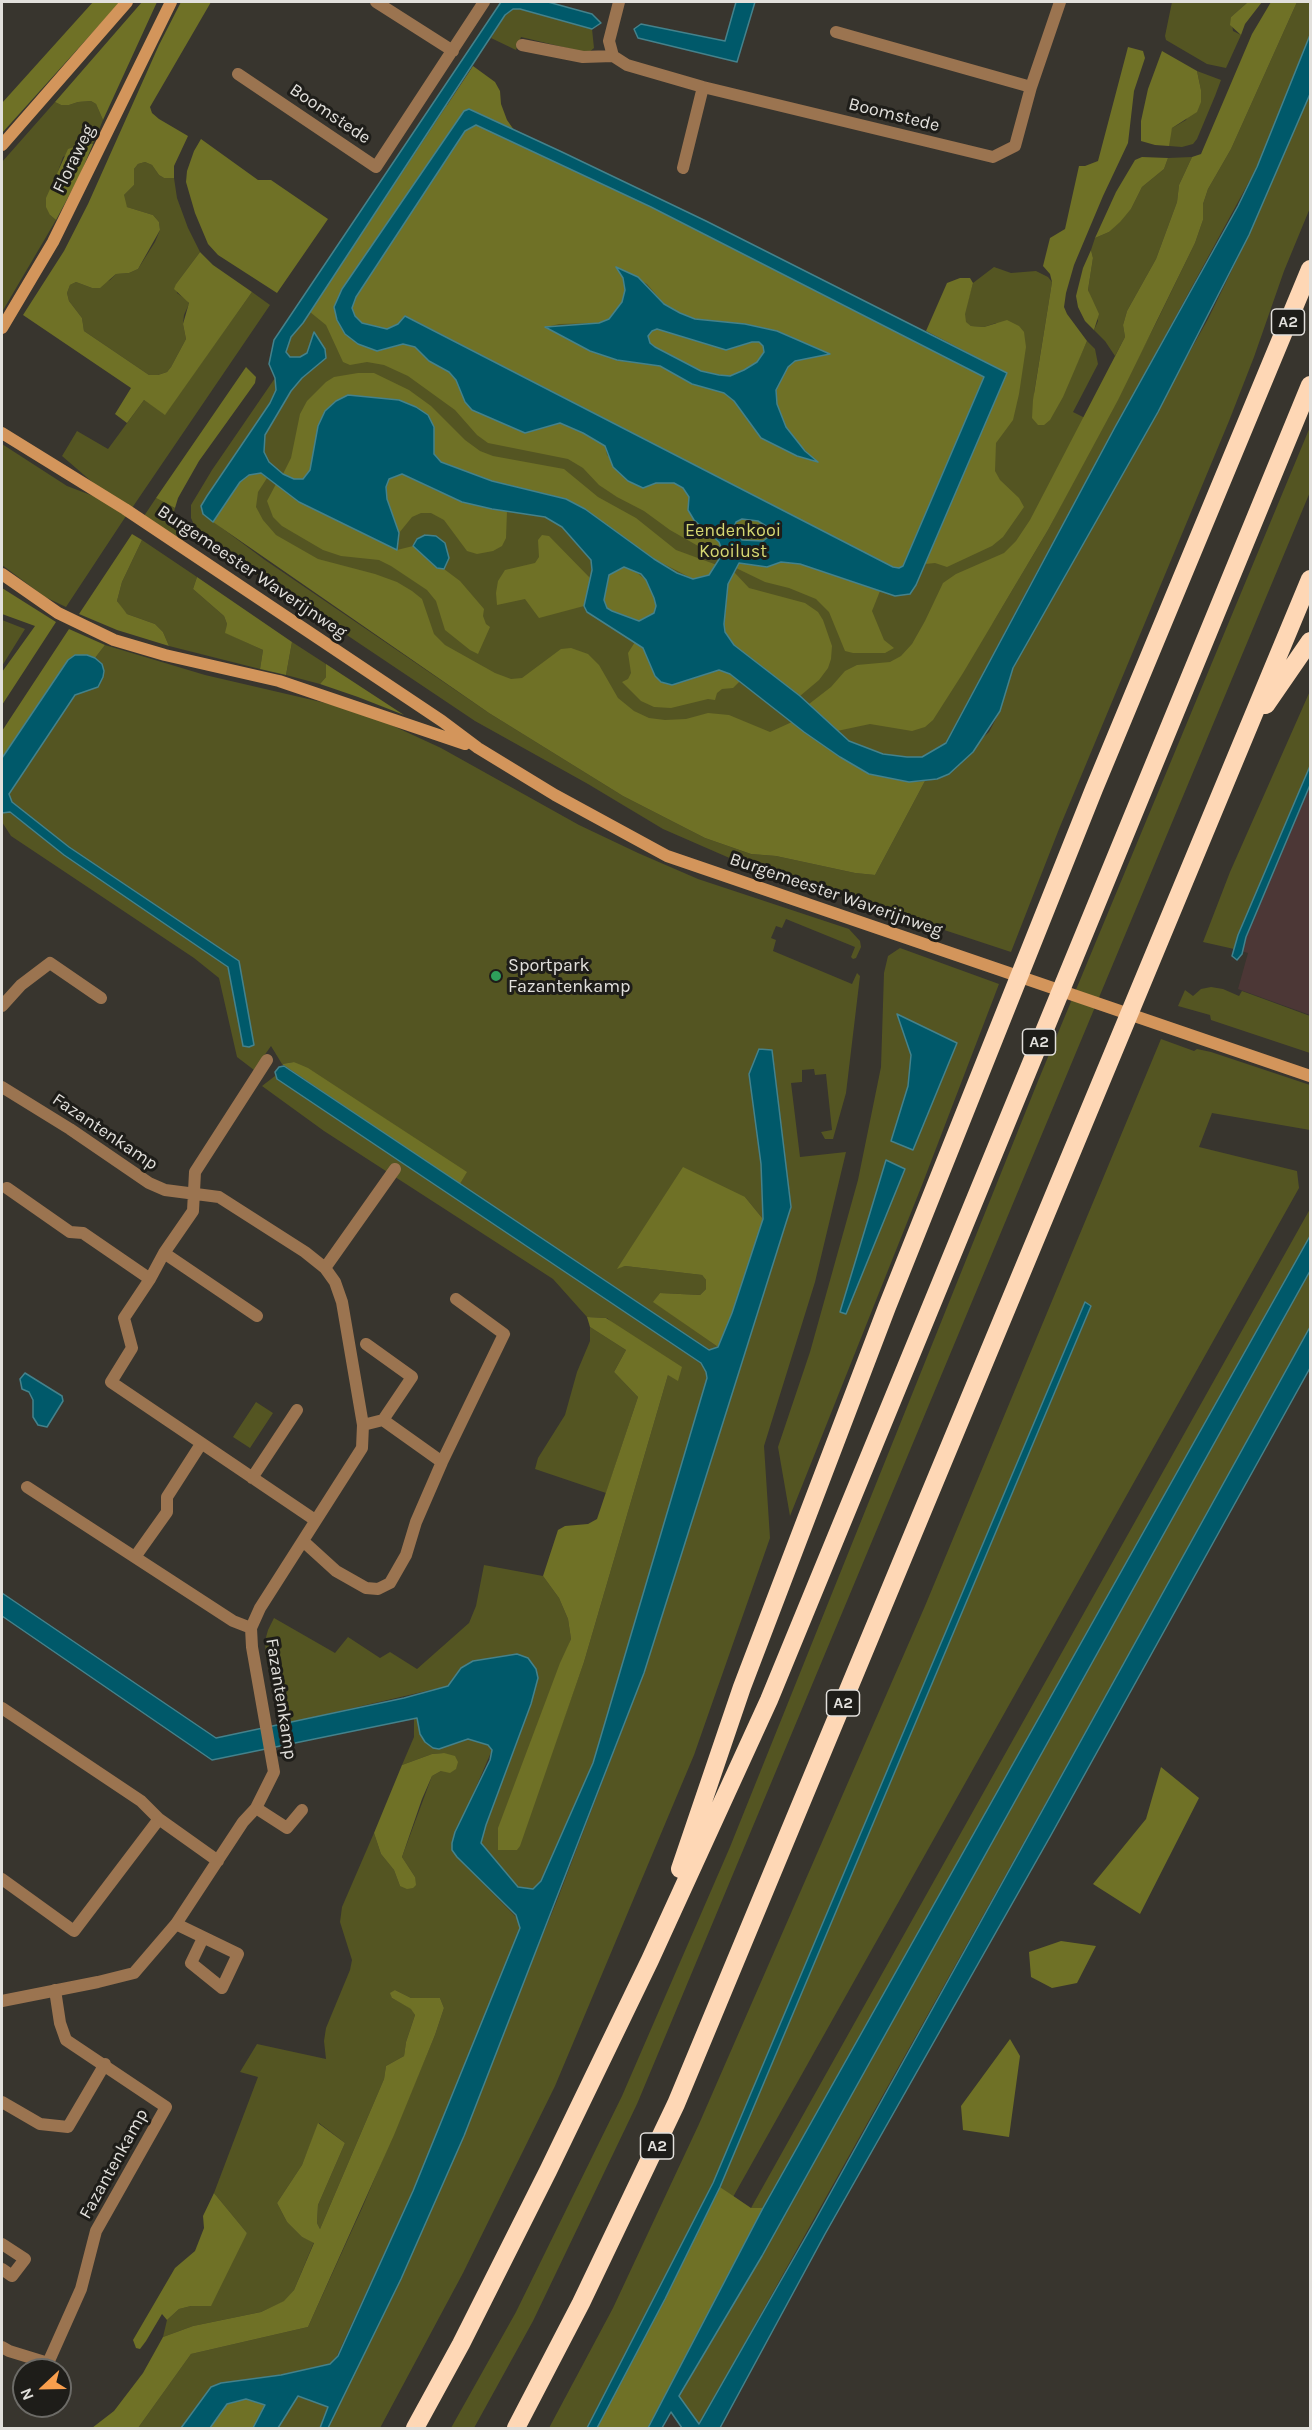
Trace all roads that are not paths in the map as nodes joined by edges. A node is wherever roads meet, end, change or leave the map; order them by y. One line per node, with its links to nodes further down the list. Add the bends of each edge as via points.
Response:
1 (128, 2): 14 (street)
2 (171, 2): 17 (street, Floraweg, via 53,242)
3 (376, 2): 9 (street)
4 (484, 2): 9 (street, Boomstede)
5 (1060, 2): 13 (street, Boomstede)
6 (617, 6): 10 (street, via 609,41)
7 (836, 32): 13 (street)
8 (522, 45): 10 (street, Boomstede, via 583,57)
9 (453, 51): 11 (street, Boomstede, via 376,167)
10 (613, 56): 12 (street, Boomstede, via 627,65)
11 (238, 74)
12 (704, 87): 13 (street, Boomstede, via 993,157 1015,146); 15 (street)
13 (1031, 87)
14 (2, 145)
15 (683, 168)
16 (1311, 269): 58 (highway, A2, via 1094,789 882,1318 742,1687)
17 (2, 328)
18 (1311, 385): 58 (highway, A2, via 769,1700)
19 (2, 433): 24 (street, Burgemeester Waverijnweg, via 125,508)
20 (2, 574): 24 (street, Burgemeester Waverijnweg, via 58,613 114,640 165,656 279,681)
21 (1311, 579): 23 (highway, A2)
22 (1311, 641): 23 (highway, A2)
23 (1244, 736): 67 (highway, A2, via 676,2104)
24 (478, 748): 28 (street, Burgemeester Waverijnweg, via 667,856)
25 (101, 998): 26 (street, via 50,963)
26 (2, 1006)
27 (267, 1060): 32 (street, via 195,1172)
28 (1311, 1076)
29 (2, 1087): 32 (street, Fazantenkamp, via 149,1183 165,1190)
30 (395, 1169): 34 (street)
31 (7, 1188): 35 (street, via 70,1232 83,1233)
32 (194, 1194): 33 (street, via 193,1211); 34 (street, Fazantenkamp, via 219,1197)
33 (164, 1253): 35 (street); 37 (street)
34 (325, 1268): 41 (street, Fazantenkamp, via 342,1302)
35 (150, 1279): 42 (street, via 124,1318 132,1348 111,1382)
36 (456, 1299): 43 (street, via 504,1334)
37 (257, 1316)
38 (366, 1344): 40 (street, via 412,1377)
39 (297, 1410): 44 (street)
40 (383, 1420): 41 (street); 43 (street)
41 (363, 1425): 46 (street, Fazantenkamp, via 362,1448)
42 (201, 1444): 44 (street); 48 (street, via 167,1497 167,1512)
43 (442, 1462): 47 (street, via 406,1555 390,1583 378,1589 366,1588 336,1571)
44 (252, 1478): 46 (street)
45 (27, 1487): 48 (street, Fazantenkamp)
46 (315, 1520): 47 (street, Fazantenkamp)
47 (303, 1541): 49 (street, Fazantenkamp)
48 (135, 1557): 49 (street, Fazantenkamp, via 233,1622)
49 (251, 1628): 51 (street, Fazantenkamp, via 274,1772)
50 (2, 1708): 53 (street, via 141,1801)
51 (256, 1808): 52 (street, via 287,1827); 54 (street, Fazantenkamp)
52 (302, 1810)
53 (159, 1819): 54 (street); 55 (street, via 74,1931)
54 (218, 1861): 56 (street, Fazantenkamp)
55 (2, 1880)
56 (176, 1924): 57 (street); 59 (street, Fazantenkamp, via 134,1973)
57 (203, 1938)
58 (650, 1959): 66 (highway, A2, via 518,2233)
59 (55, 1990): 60 (street, Fazantenkamp); 61 (street, Fazantenkamp, via 66,2040)
60 (2, 2001)
61 (105, 2064): 62 (street, via 68,2127 40,2124); 65 (street, Fazantenkamp, via 166,2107 96,2231 81,2289 48,2363)
62 (2, 2102)
63 (2, 2244): 64 (street, via 25,2259 12,2276)
64 (2, 2269)
65 (2, 2347)
66 (415, 2428)
67 (516, 2428)

